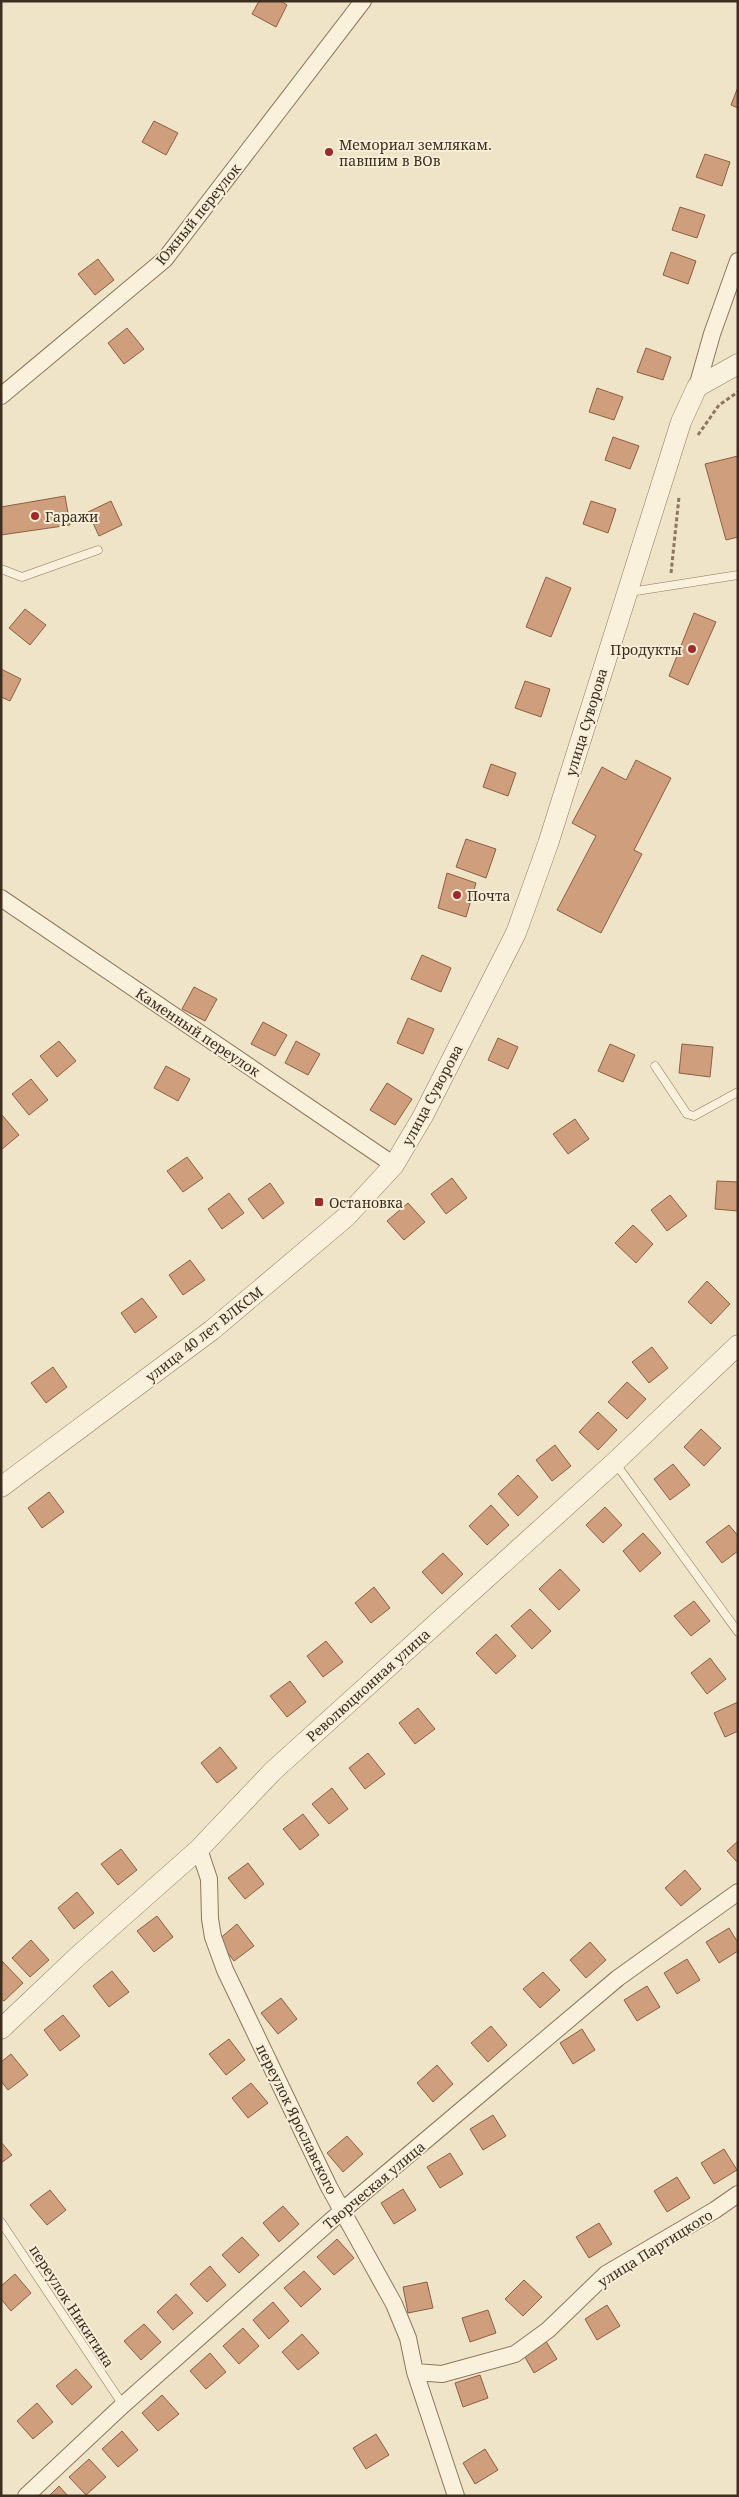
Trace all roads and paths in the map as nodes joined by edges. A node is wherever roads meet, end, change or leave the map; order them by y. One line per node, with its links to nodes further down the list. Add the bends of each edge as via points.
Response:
1 (363, 1): 6 (street, Южный переулок, via 165,259)
2 (738, 261): 4 (street, улица Суворова)
3 (738, 364): 4 (street)
4 (697, 387): 13 (street, улица Суворова, via 681,422)
5 (738, 392): 7 (path, via 719,405)
6 (1, 396)
7 (697, 436)
8 (680, 487): 12 (path)
9 (98, 550): 10 (lane, via 22,577)
10 (1, 569)
11 (738, 575): 12 (lane)
12 (670, 585): 13 (lane)
13 (626, 593): 17 (street, улица Суворова, via 548,844 516,932 423,1116)
14 (1, 898): 17 (street, Каменный переулок)
15 (655, 1066): 16 (lane, via 687,1114 694,1116)
16 (738, 1092)
17 (394, 1165): 20 (street, улица 40 лет ВЛКСМ, via 346,1217 219,1324)
18 (738, 1345): 19 (street, Революционная улица)
19 (615, 1462): 21 (lane); 22 (street, Революционная улица, via 273,1771)
20 (1, 1487)
21 (738, 1632)
22 (199, 1849): 24 (street, Революционная улица); 26 (street, переулок Ярославского, via 209,1879 213,1937 225,1970 329,2187)
23 (738, 1892): 26 (street, Творческая улица, via 618,1978)
24 (1, 2029)
25 (738, 2194): 28 (street, улица Партицкого, via 606,2274 548,2330 515,2354 442,2374)
26 (344, 2210): 28 (street, переулок Ярославского, via 394,2304 408,2338); 29 (street, Творческая улица)
27 (1, 2222): 29 (lane, переулок Никитина)
28 (415, 2372): 31 (street, переулок Ярославского)
29 (122, 2405): 30 (street, Творческая улица)
30 (26, 2496)
31 (456, 2496)

